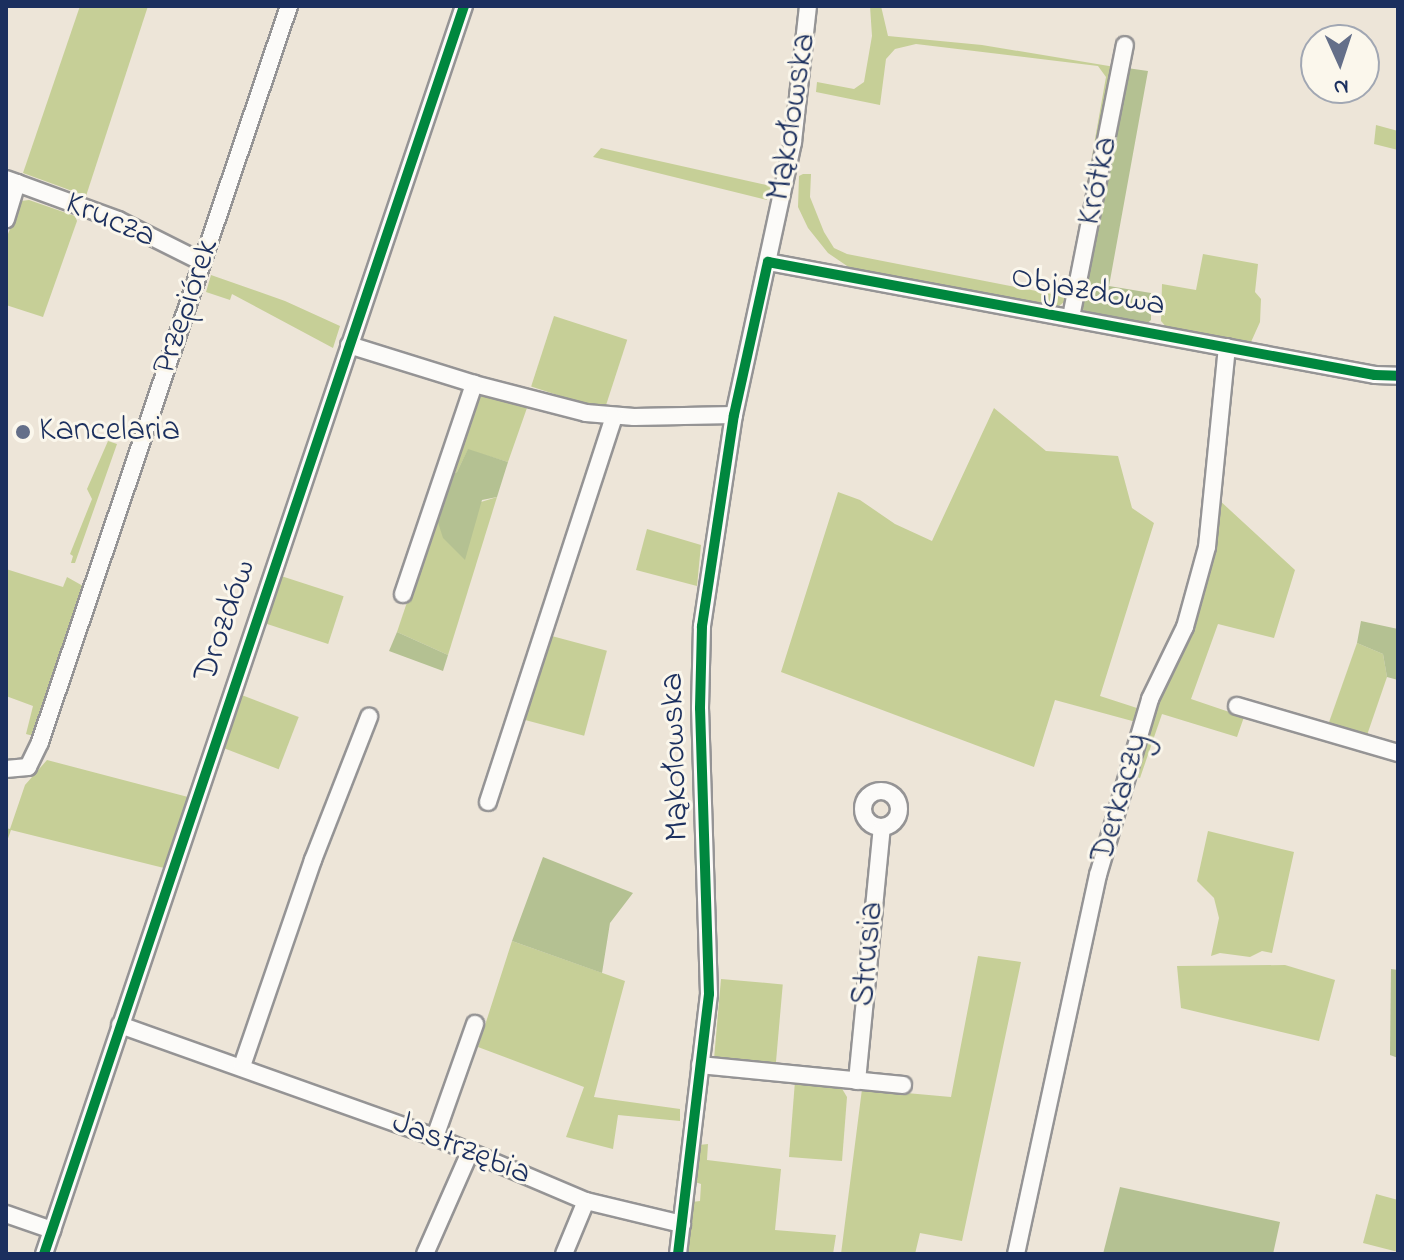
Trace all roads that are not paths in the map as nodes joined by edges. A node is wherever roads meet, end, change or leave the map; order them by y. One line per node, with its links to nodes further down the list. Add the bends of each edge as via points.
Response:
1 (289, 6): 7 (street, Przepiórek)
2 (464, 6): 10 (street, Drozdów)
3 (808, 6): 8 (street, Mąkołowska, via 795,128)
4 (1125, 45): 9 (street, Krótka)
5 (11, 181): 6 (street); 7 (street, Krucza, via 118,220)
6 (6, 219)
7 (202, 262): 20 (street, Przepiórek, via 32,763 25,770)
8 (768, 262): 9 (street, Objazdowa); 14 (street, Mąkołowska)
9 (1071, 317): 11 (street, Objazdowa)
10 (349, 345): 13 (street); 24 (street, Drozdów)
11 (1227, 347): 12 (street, Objazdowa); 39 (street, Derkaczy, via 1207,547 1185,627 1150,699 1098,875)
12 (1398, 376)
13 (474, 384): 15 (street); 16 (street)
14 (734, 415): 15 (street); 25 (street, Mąkołowska, via 702,626 700,708 710,952)
15 (614, 417): 21 (street)
16 (403, 594)
17 (1237, 706): 19 (street)
18 (369, 717): 26 (street)
19 (1398, 753)
20 (6, 769)
21 (488, 802)
22 (882, 827): 27 (street, Strusia)
23 (475, 1024): 29 (street)
24 (120, 1025): 26 (street, Jastrzębia); 34 (street, Drozdów)
25 (700, 1065): 27 (street); 33 (street, Mąkołowska)
26 (242, 1066): 29 (street, Jastrzębia)
27 (857, 1081): 28 (street)
28 (903, 1085)
29 (435, 1137): 30 (street, Jastrzębia)
30 (470, 1152): 31 (street, Jastrzębia); 36 (street)
31 (586, 1201): 33 (street, Jastrzębia); 37 (street)
32 (6, 1214): 34 (street)
33 (682, 1224): 38 (street, Mąkołowska)
34 (52, 1230): 35 (street, Drozdów)
35 (44, 1254)
36 (425, 1254)
37 (564, 1254)
38 (678, 1254)
39 (1016, 1254)

